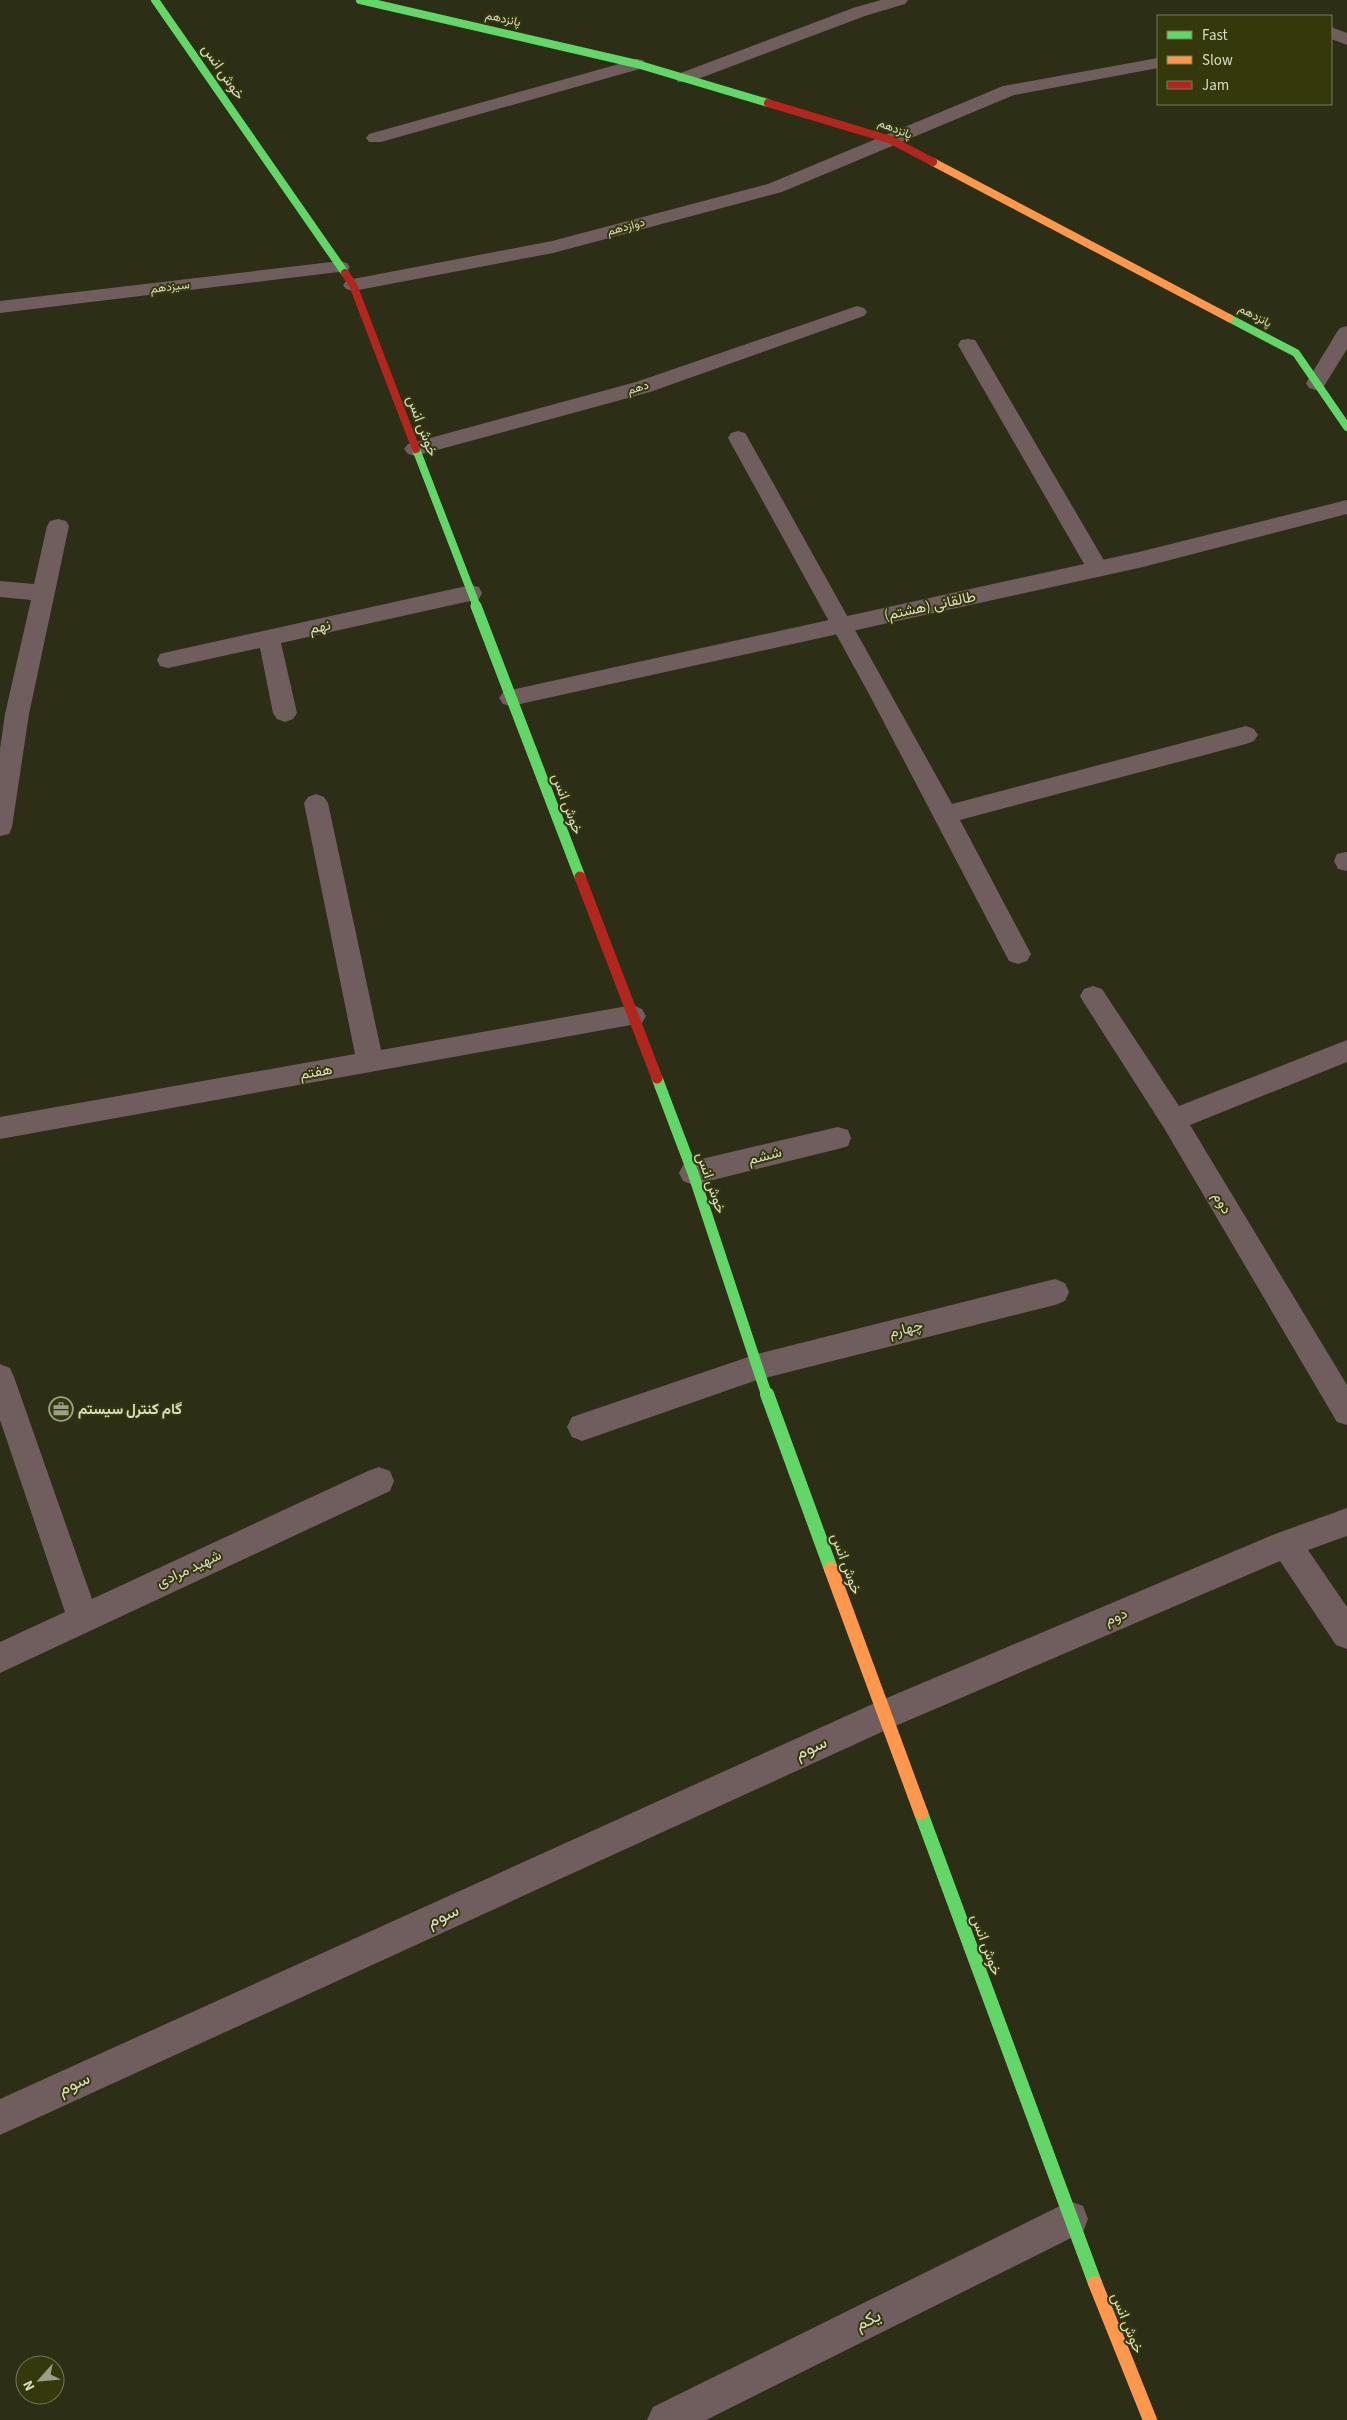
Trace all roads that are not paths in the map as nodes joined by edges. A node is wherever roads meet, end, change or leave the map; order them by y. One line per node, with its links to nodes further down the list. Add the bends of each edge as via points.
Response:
1 (155, 0): 9 (street, خوش انس)
2 (360, 0): 5 (street, پانزدهم)
3 (899, 0): 6 (street)
4 (1157, 62): 8 (street, دوازدهم, via 1009,90)
5 (637, 64): 6 (street, پانزدهم); 7 (street)
6 (684, 78): 8 (street, پانزدهم)
7 (375, 138)
8 (891, 140): 10 (street, دوازدهم, via 775,188 553,247); 15 (street, پانزدهم, via 1296,353)
9 (340, 267): 10 (street, خوش انس); 11 (street, سیزدهم)
10 (353, 286): 18 (street, خوش انس)
11 (0, 307)
12 (857, 312): 18 (street, دهم, via 643,387)
13 (1347, 332): 15 (street)
14 (968, 345): 21 (street)
15 (1316, 383): 16 (street, پانزدهم)
16 (1347, 428)
17 (738, 438): 25 (street)
18 (415, 448): 24 (street, خوش انس)
19 (1347, 507): 21 (street, طالقانی (هشتم))
20 (58, 526): 23 (street)
21 (1098, 569): 25 (street, طالقانی (هشتم))
22 (0, 589): 23 (street)
23 (43, 593): 33 (street, via 17,714)
24 (471, 593): 26 (street, نهم); 28 (street, خوش انس)
25 (845, 625): 28 (street, طالقانی (هشتم)); 32 (street)
26 (268, 638): 27 (street, نهم); 29 (street)
27 (168, 660)
28 (511, 698): 36 (street, خوش انس)
29 (285, 713)
30 (1246, 735): 32 (street)
31 (316, 803): 38 (street)
32 (947, 814): 34 (street)
33 (0, 827)
34 (1018, 954)
35 (1093, 996): 39 (street, دوم)
36 (633, 1016): 38 (street, هفتم); 42 (street, خوش انس)
37 (1347, 1051): 39 (street)
38 (370, 1062): 40 (street, هفتم)
39 (1173, 1120): 46 (street, دوم)
40 (0, 1128)
41 (838, 1138): 42 (street, ششم)
42 (693, 1173): 44 (street, خوش انس)
43 (1055, 1292): 44 (street, چهارم)
44 (757, 1367): 47 (street, چهارم); 54 (street, خوش انس)
45 (0, 1377): 51 (street)
46 (1347, 1412)
47 (582, 1427)
48 (379, 1481): 51 (street, شهید مرادی)
49 (1347, 1522): 50 (street, دوم)
50 (1286, 1544): 52 (street); 54 (street, دوم)
51 (83, 1618): 53 (street, شهید مرادی)
52 (1347, 1634)
53 (0, 1658)
54 (886, 1714): 55 (street, سوم); 56 (street, خوش انس)
55 (0, 2117)
56 (1070, 2219): 57 (street, یکم); 58 (street, خوش انس)
57 (666, 2420)
58 (1150, 2420)

